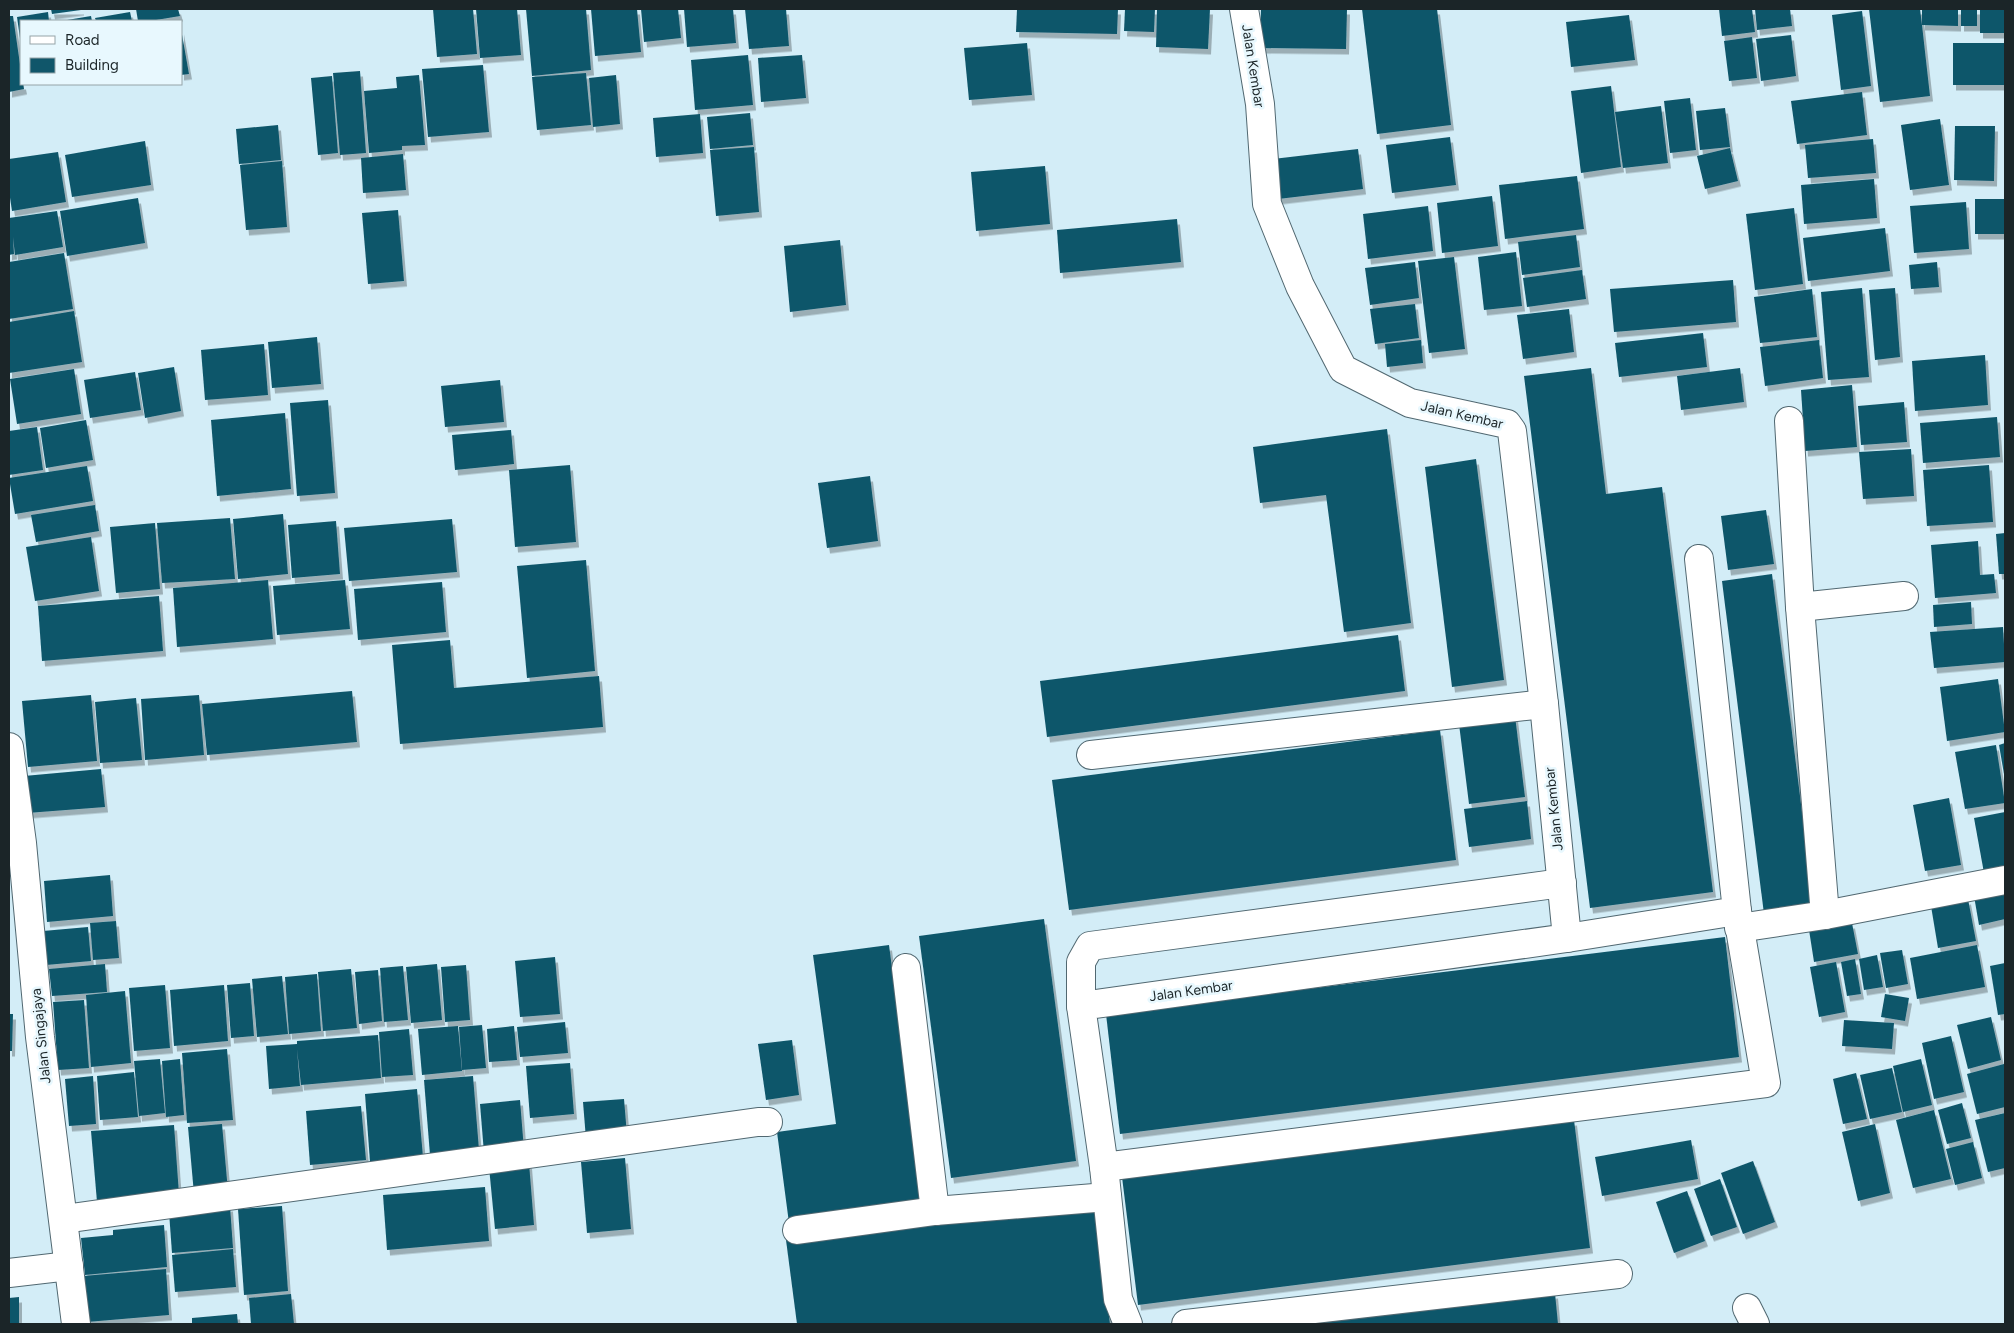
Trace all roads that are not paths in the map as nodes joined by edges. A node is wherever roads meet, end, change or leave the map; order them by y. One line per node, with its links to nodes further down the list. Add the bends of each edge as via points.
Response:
1 (1244, 9): 6 (street, Jalan Kembar, via 1260,104 1267,204 1300,286 1343,369 1410,403 1507,424 1512,430)
2 (1789, 421): 5 (street)
3 (1699, 559): 12 (street)
4 (1904, 596): 5 (street)
5 (1800, 607): 11 (street)
6 (1544, 704): 8 (street); 10 (street, Jalan Kembar)
7 (9, 747): 20 (street, Jalan Singajaya, via 22,843 40,1038)
8 (1091, 755)
9 (2005, 880): 11 (street)
10 (1562, 883): 13 (street, Jalan Kembar); 15 (street, via 1090,946 1081,962)
11 (1825, 915): 12 (street)
12 (1738, 920): 13 (street); 17 (street, via 1766,1083)
13 (1568, 938): 15 (street, Jalan Kembar)
14 (906, 968): 19 (street)
15 (1081, 1006): 17 (street)
16 (768, 1122): 20 (street)
17 (1104, 1167): 18 (street)
18 (1107, 1197): 19 (street); 26 (street, via 1118,1299)
19 (935, 1211): 21 (street)
20 (64, 1220): 22 (street, Jalan Singajaya)
21 (797, 1230)
22 (69, 1266): 23 (street); 25 (street, Jalan Singajaya)
23 (9, 1273)
24 (1618, 1274): 27 (street)
25 (76, 1324)
26 (1128, 1324)
27 (1186, 1324)

